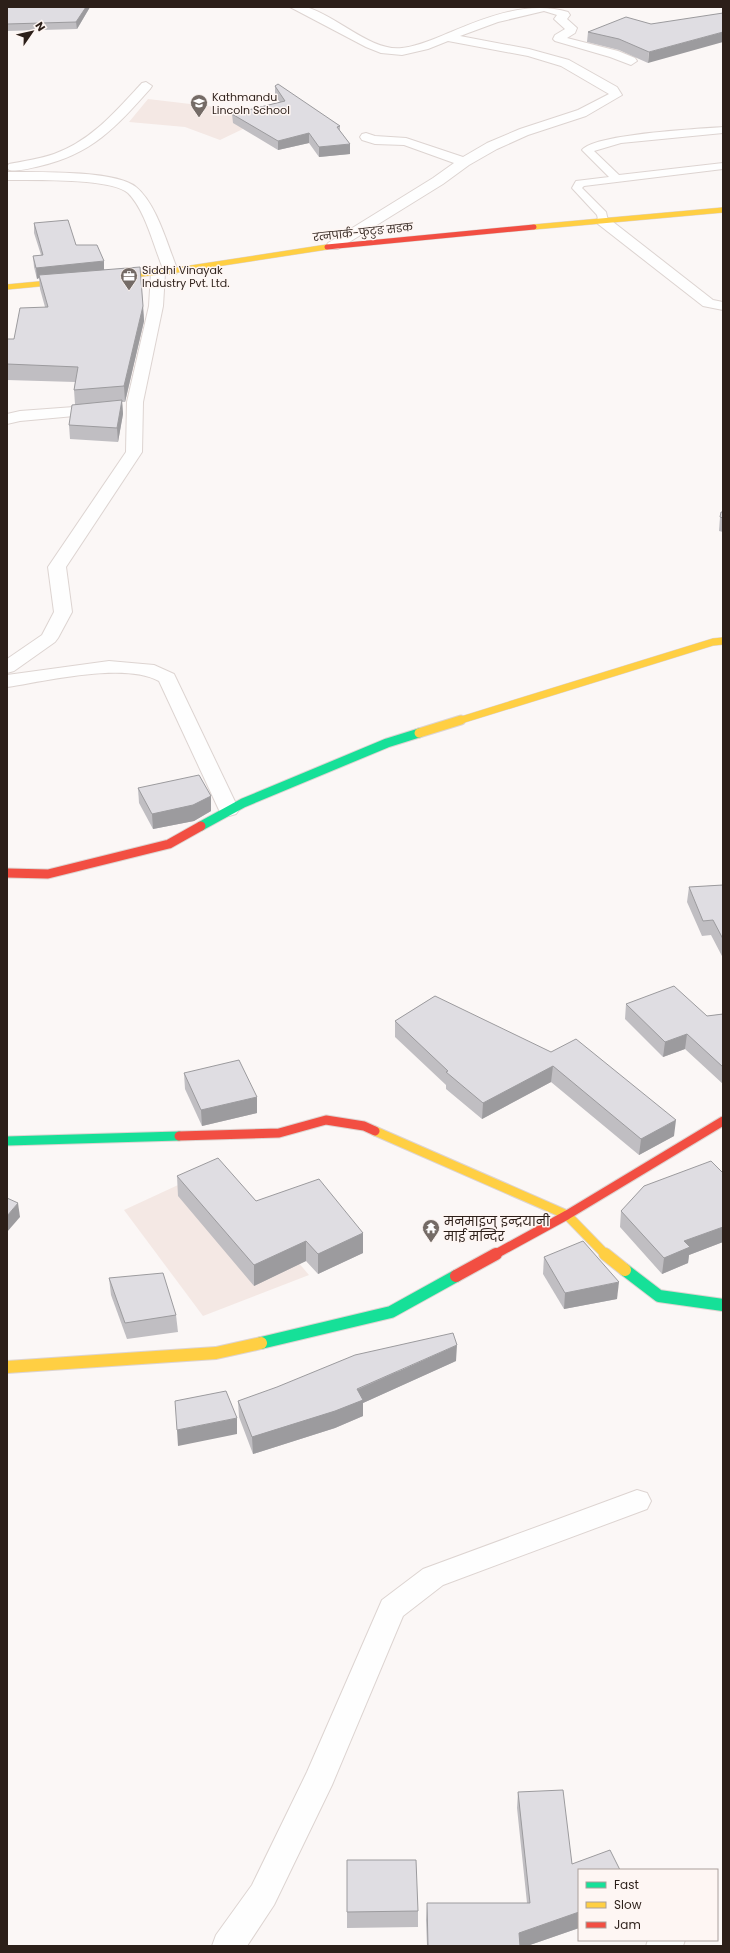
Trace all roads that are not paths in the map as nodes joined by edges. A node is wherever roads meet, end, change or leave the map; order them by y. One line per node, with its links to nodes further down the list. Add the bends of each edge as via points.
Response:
1 (296, 7): 3 (street, via 336,25 362,41 393,52)
2 (545, 7): 3 (street, via 478,25); 4 (street, via 564,14 560,19 571,28 571,31 559,39)
3 (448, 38): 8 (street, via 529,53 565,63 612,90 616,95 582,113 518,135)
4 (631, 61)
5 (146, 86): 9 (street, via 114,120 83,145 41,163)
6 (723, 130): 12 (lane, via 622,140 599,144 587,150)
7 (366, 137): 8 (street, via 373,140 405,142)
8 (464, 162): 15 (street)
9 (7, 168)
10 (721, 168): 12 (lane)
11 (7, 176): 16 (street, via 110,181 130,188 140,199)
12 (617, 179): 14 (lane, via 580,183 577,188 602,214)
13 (723, 210): 14 (street, रत्नपार्क-फुटुङ सडक)
14 (603, 222): 15 (street, रत्नपार्क-फुटुङ सडक); 20 (street, via 708,303)
15 (333, 246): 16 (street, रत्नपार्क-फुटुङ सडक)
16 (165, 272): 17 (street, रत्नपार्क-फुटुङ सडक); 21 (street)
17 (102, 278)
18 (78, 280): 19 (street)
19 (7, 287)
20 (723, 306)
21 (122, 408): 22 (street); 24 (street, via 134,452 58,567 63,612 50,638)
22 (7, 419)
23 (723, 640): 26 (street, via 387,743)
24 (7, 667)
25 (7, 681): 26 (street, via 109,667 154,671 167,678)
26 (229, 810): 27 (street, via 169,844 48,874)
27 (7, 872)
28 (723, 1121): 30 (street)
29 (7, 1141): 30 (street, via 279,1133 326,1120 364,1126)
30 (567, 1215): 31 (street, via 607,1256 659,1296); 32 (street, via 390,1312 216,1353)
31 (723, 1305)
32 (7, 1367)
33 (638, 1501): 34 (street, via 433,1577 392,1608 314,1790 263,1895)
34 (228, 1946)

